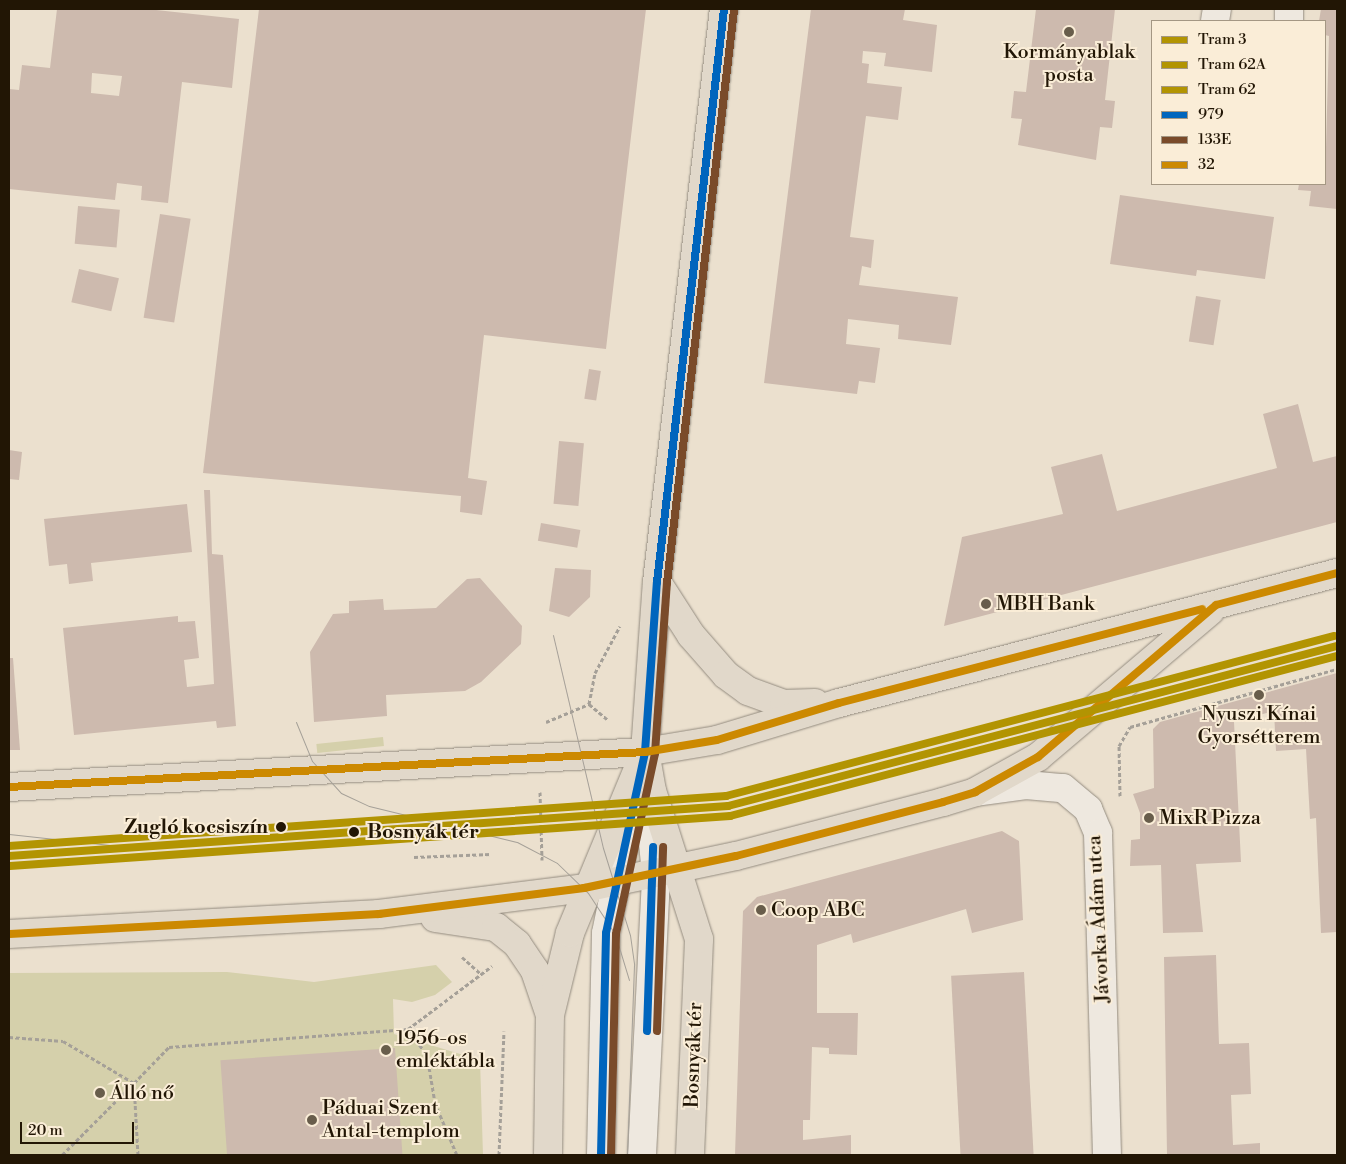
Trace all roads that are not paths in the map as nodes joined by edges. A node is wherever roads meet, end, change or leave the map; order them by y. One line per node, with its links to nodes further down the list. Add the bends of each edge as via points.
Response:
1 (724, 9): 3 (main road)
2 (1337, 573): 4 (main road)
3 (658, 582): 5 (main road, via 716,665 748,691 784,704); 6 (main road)
4 (1216, 605): 5 (main road); 8 (main road, via 1038,757)
5 (839, 702): 6 (main road, via 717,740)
6 (645, 752): 7 (main road); 10 (main road, Bosnyák tér); 11 (main road)
7 (9, 787)
8 (975, 792): 9 (street, Jávorka Ádám utca); 19 (street, Jávorka Ádám utca, via 1026,786 1063,788 1088,809 1098,834)
9 (943, 802): 10 (main road)
10 (667, 872): 11 (main road); 17 (street, Bosnyák tér); 18 (main road, Bosnyák tér, via 699,939)
11 (603, 884): 12 (main road); 14 (main road, via 570,933); 16 (street, via 606,933)
12 (379, 914): 13 (main road); 14 (main road, via 466,920 496,927 517,944 535,971)
13 (9, 934)
14 (550, 1015): 15 (main road)
15 (548, 1155)
16 (601, 1155)
17 (642, 1155)
18 (690, 1155)
19 (1107, 1155)

